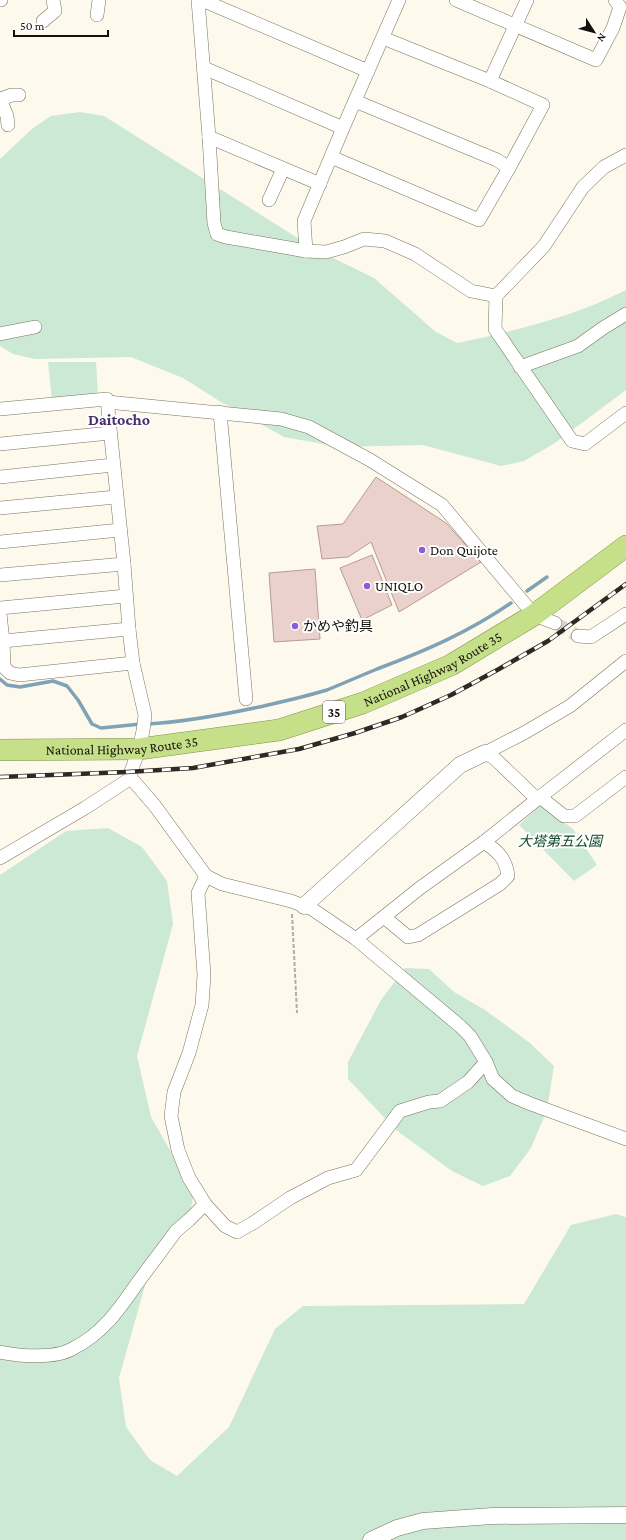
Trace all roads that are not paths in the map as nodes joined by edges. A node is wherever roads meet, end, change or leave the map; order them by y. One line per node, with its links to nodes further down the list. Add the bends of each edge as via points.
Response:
1 (53, 0): 10 (street, via 55,11)
2 (99, 0): 9 (street)
3 (198, 0): 13 (street)
4 (202, 0): 14 (street)
5 (456, 0): 11 (street)
6 (527, 0): 11 (street)
7 (397, 1): 12 (street)
8 (617, 1): 11 (street, via 620,7 613,28 596,60)
9 (97, 15)
10 (43, 21)
11 (516, 25): 15 (street)
12 (384, 38): 14 (street); 15 (street)
13 (204, 68): 20 (street); 21 (street)
14 (368, 71): 18 (street)
15 (490, 80): 24 (street, via 543,105)
16 (19, 95): 17 (street)
17 (0, 99): 19 (street)
18 (355, 101): 20 (street); 24 (street, via 496,160)
19 (8, 125)
20 (343, 128): 23 (street)
21 (209, 137): 25 (street); 28 (street, via 214,223 217,234 226,238)
22 (626, 155): 29 (street, via 604,167 583,187 544,246)
23 (331, 156): 24 (street, via 479,220); 26 (street)
24 (509, 168)
25 (283, 169): 26 (street); 27 (street)
26 (320, 184): 28 (street, via 304,221)
27 (269, 200)
28 (306, 251): 29 (street, via 326,252 364,239 385,241 415,254 471,290)
29 (496, 296): 33 (street, via 495,329)
30 (626, 314): 33 (street, via 578,346)
31 (34, 327): 32 (street)
32 (0, 334)
33 (520, 367): 37 (street, via 572,441 585,444)
34 (107, 402): 35 (street, via 107,399); 36 (street); 38 (street)
35 (0, 409)
36 (220, 412): 53 (street, via 281,419 309,427 370,460 442,505); 60 (street)
37 (626, 413)
38 (110, 433): 39 (street); 40 (street)
39 (0, 444)
40 (113, 465): 41 (street); 42 (street)
41 (0, 477)
42 (116, 497): 43 (street); 44 (street)
43 (0, 508)
44 (120, 530): 45 (street); 47 (street)
45 (0, 542)
46 (626, 546): 53 (highway, National Highway Route 35 / 35)
47 (124, 564): 48 (street); 49 (street)
48 (0, 575)
49 (126, 596): 50 (street); 55 (street)
50 (0, 608)
51 (0, 614): 57 (street)
52 (626, 614): 56 (street, via 591,637)
53 (534, 615): 54 (street); 62 (highway, National Highway Route 35 / 35, via 451,665 362,703 279,730)
54 (555, 623)
55 (129, 629): 57 (street); 59 (street)
56 (578, 636)
57 (3, 641): 59 (street, via 4,667 10,673)
58 (626, 661): 64 (street, via 570,706)
59 (133, 663): 62 (street, via 145,715)
60 (246, 699)
61 (626, 730): 67 (street)
62 (141, 740): 63 (highway, National Highway Route 35 / 35); 66 (street)
63 (0, 750)
64 (484, 753): 67 (street, via 494,758); 71 (street, via 460,765)
65 (626, 777): 67 (street, via 575,816 564,816)
66 (131, 778): 69 (street); 70 (street, via 155,806)
67 (539, 798): 68 (street)
68 (484, 842): 72 (street); 72 (street, via 495,849 506,864 508,876 500,884 418,935 408,937)
69 (0, 858)
70 (206, 876): 71 (street, via 222,884); 76 (street, via 198,892 204,975 202,1005 189,1053 174,1092 171,1116 178,1150 189,1178)
71 (298, 903): 73 (street, via 312,909)
72 (384, 916): 73 (street)
73 (356, 939): 74 (street, via 460,1026 470,1036)
74 (486, 1062): 75 (street, via 493,1079 512,1096); 76 (street, via 468,1082 440,1101 400,1111 356,1170 328,1178 290,1198 237,1232 225,1226)
75 (626, 1139)
76 (205, 1204): 77 (street, via 176,1230 111,1320 96,1334 71,1350 49,1355)
77 (0, 1352)
78 (626, 1515): 79 (street, via 492,1516 423,1521 397,1528)
79 (370, 1540)

